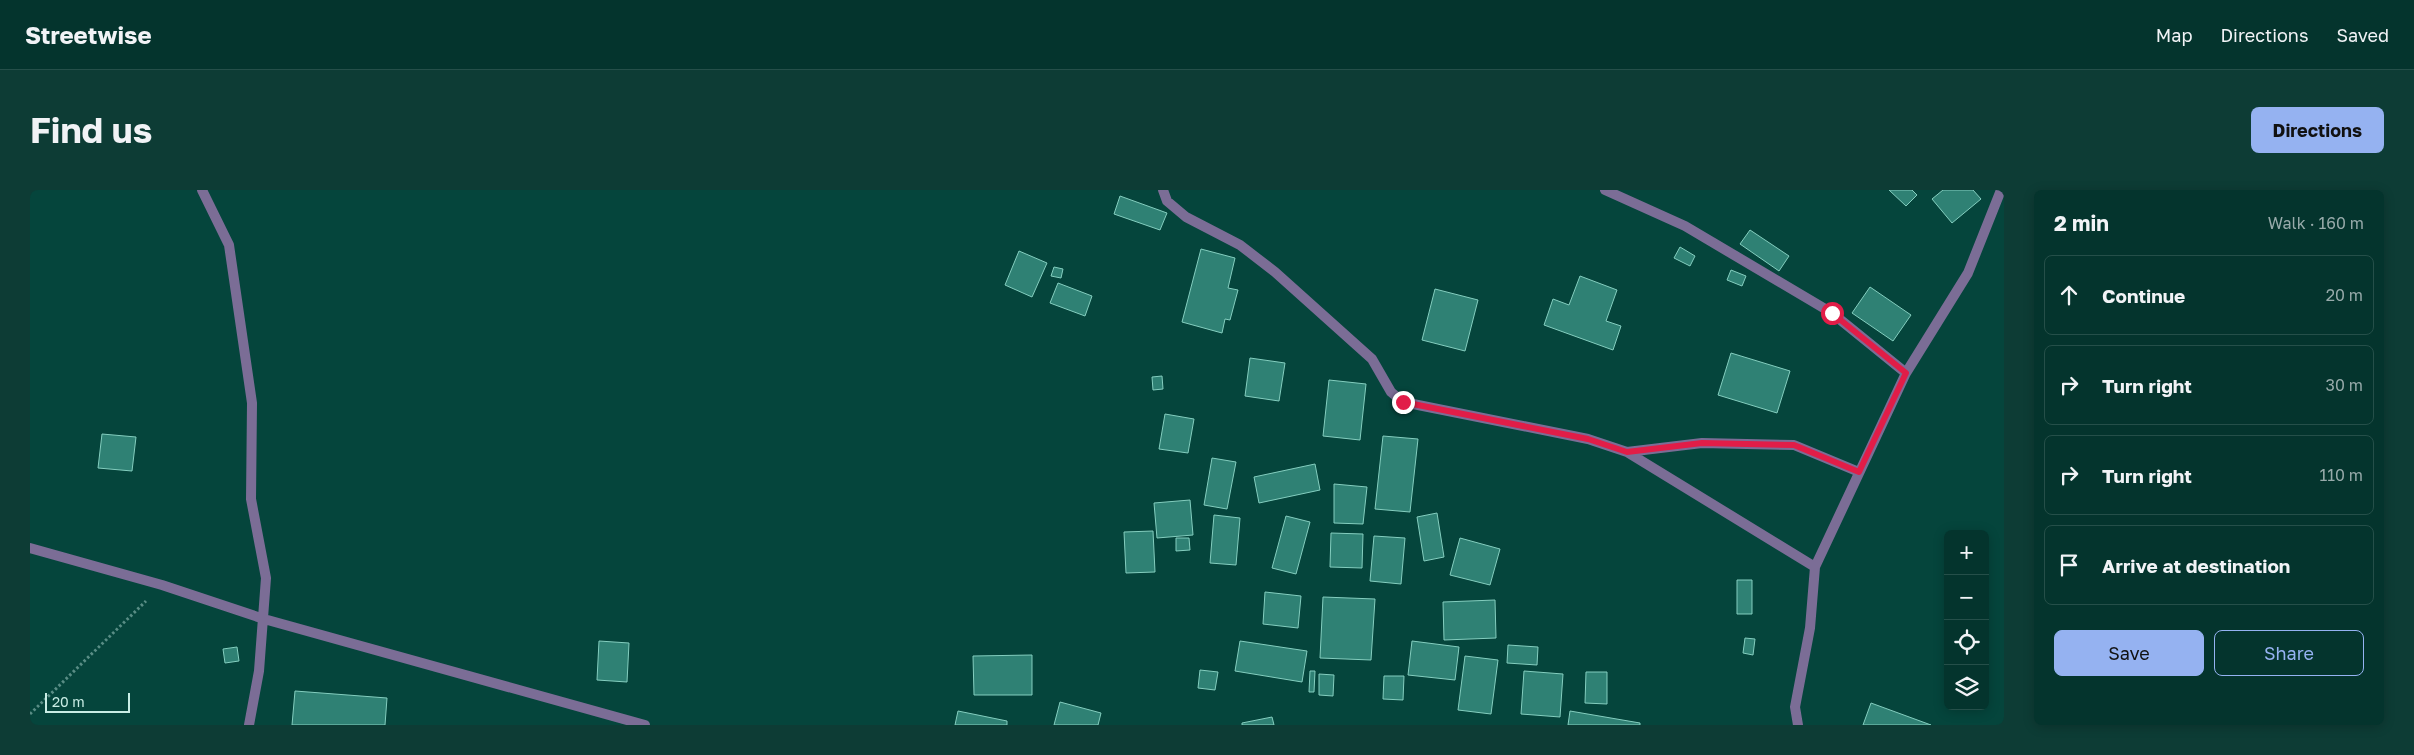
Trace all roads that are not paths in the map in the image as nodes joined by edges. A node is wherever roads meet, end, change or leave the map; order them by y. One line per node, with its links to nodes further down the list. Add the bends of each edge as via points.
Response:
1 (202, 190): 10 (street, via 231,255 252,403 252,499 266,578)
2 (1163, 190): 6 (street, via 1167,201 1186,217 1240,245 1275,272 1372,359 1391,392 1403,402 1588,439)
3 (1605, 190): 5 (street, via 1685,226 1832,313)
4 (2001, 190): 5 (street, via 1968,274)
5 (1906, 373): 7 (street)
6 (1627, 452): 7 (street, via 1702,443 1794,445); 9 (street)
7 (1859, 472): 9 (street)
8 (30, 548): 10 (street, via 162,585)
9 (1815, 567): 13 (street, via 1810,628 1796,707)
10 (264, 619): 11 (street); 12 (street)
11 (249, 725)
12 (645, 725)
13 (1798, 725)

